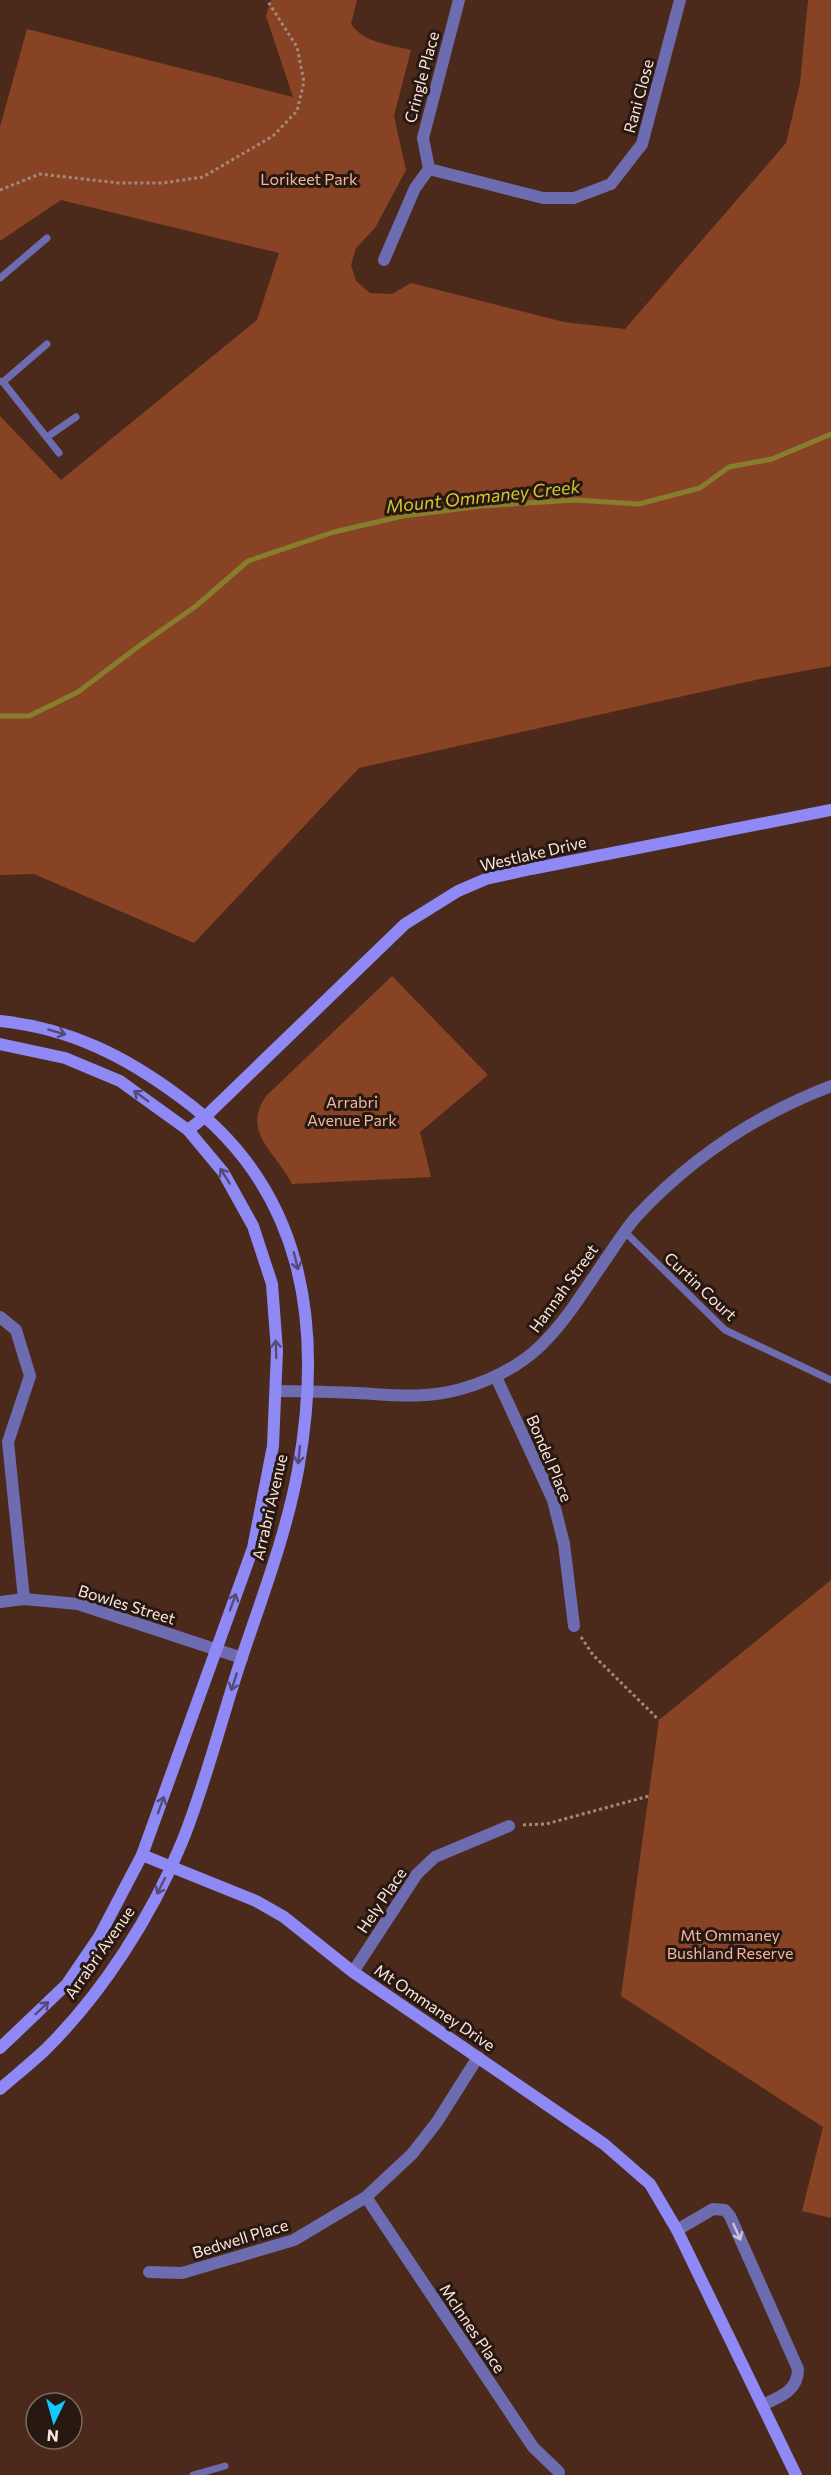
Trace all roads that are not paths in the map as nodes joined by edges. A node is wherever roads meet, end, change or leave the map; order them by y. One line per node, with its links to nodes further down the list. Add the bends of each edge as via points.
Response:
1 (459, 0): 3 (street, Cringle Place, via 423,138)
2 (680, 0): 3 (street, Rani Close, via 642,144 611,184 574,198 543,198)
3 (429, 169): 5 (street, via 415,188)
4 (47, 238): 6 (lane)
5 (384, 260)
6 (0, 278)
7 (47, 344): 8 (lane)
8 (2, 381): 10 (lane)
9 (75, 417): 10 (lane)
10 (46, 437): 11 (lane)
11 (59, 453)
12 (831, 810): 16 (street, Westlake Drive, via 531,869 486,879 458,891 405,924)
13 (0, 1021): 16 (street, Arrabri Avenue, one-way to 16, via 54,1030 108,1051 150,1074)
14 (0, 1044): 17 (street, Arrabri Avenue, one-way to 14, via 120,1081 65,1058)
15 (831, 1086): 18 (street, Hannah Street, via 762,1117 710,1150 637,1216)
16 (206, 1116): 17 (street, Westlake Drive); 23 (street, Arrabri Avenue, one-way to 23, via 245,1158 275,1207 294,1251 306,1315)
17 (188, 1130): 22 (street, Arrabri Avenue, one-way to 17, via 272,1284 253,1226 223,1172)
18 (625, 1232): 20 (street, Hannah Street, via 549,1340 526,1360); 21 (lane, Curtin Court, via 725,1330)
19 (0, 1317): 24 (street, via 16,1330 30,1376 8,1442)
20 (496, 1377): 23 (street, Hannah Street, via 423,1397); 26 (street, Bondel Place, via 554,1500)
21 (831, 1380)
22 (277, 1391): 23 (street, Hannah Street); 27 (street, Arrabri Avenue, one-way to 22, via 253,1548 273,1446)
23 (305, 1391): 28 (street, Arrabri Avenue, one-way to 28, via 298,1468 288,1512)
24 (24, 1599): 25 (street, Bowles Street); 27 (street, Bowles Street, via 78,1604)
25 (0, 1602)
26 (574, 1626)
27 (216, 1650): 28 (street, Bowles Street); 30 (street, Arrabri Avenue, one-way to 27)
28 (242, 1658): 31 (street, Arrabri Avenue, one-way to 31)
29 (509, 1826): 32 (street, Hely Place, via 435,1857 417,1874)
30 (142, 1855): 31 (street, Mt Ommaney Drive); 33 (street, Arrabri Avenue, one-way to 30, via 67,1984 99,1937)
31 (171, 1866): 32 (street, Mt Ommaney Drive, via 256,1901 284,1917); 35 (street, Arrabri Avenue, one-way to 35, via 120,1958 46,2049)
32 (353, 1972): 34 (street, Mt Ommaney Drive)
33 (0, 2048)
34 (478, 2057): 36 (street, Bedwell Place, via 412,2154); 37 (street, Mt Ommaney Drive, via 626,2162 650,2184)
35 (0, 2089)
36 (366, 2197): 38 (street, Bedwell Place, via 294,2240 182,2273); 41 (street, McInnes Place, via 533,2447)
37 (677, 2230): 39 (street, Mt Ommaney Drive); 39 (street, one-way to 39, via 713,2210 725,2210 730,2216 798,2369 791,2390)
38 (149, 2272)
39 (762, 2405): 43 (street, Mt Ommaney Drive)
40 (225, 2466): 42 (lane)
41 (559, 2472)
42 (193, 2475)
43 (796, 2475)

